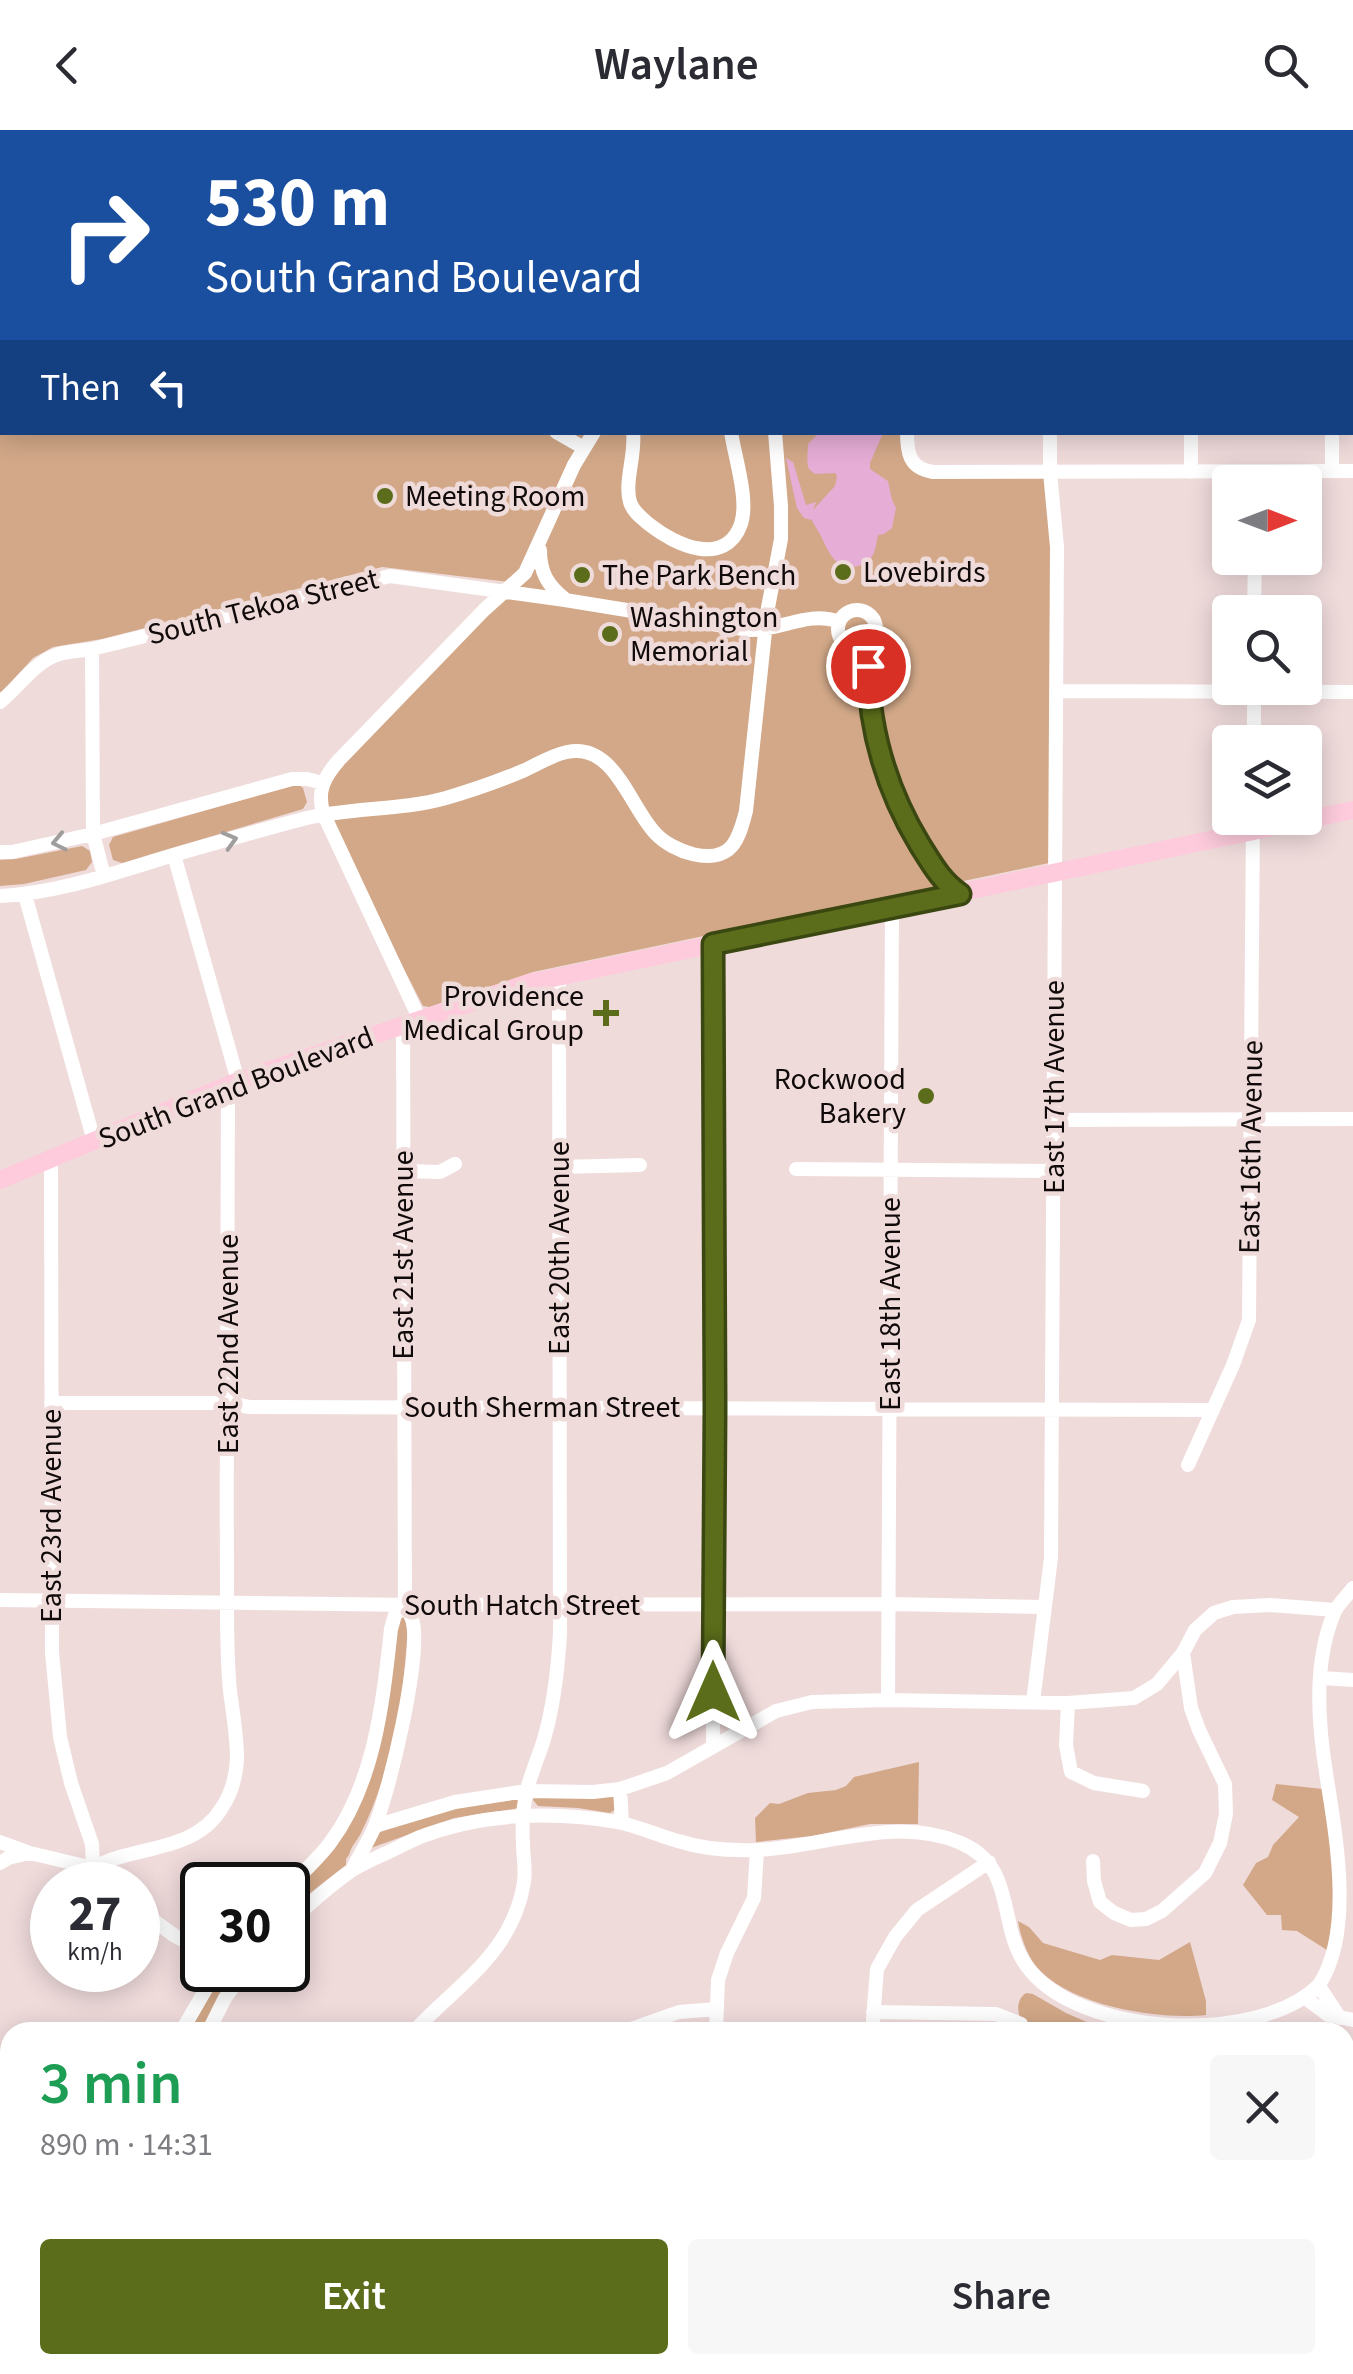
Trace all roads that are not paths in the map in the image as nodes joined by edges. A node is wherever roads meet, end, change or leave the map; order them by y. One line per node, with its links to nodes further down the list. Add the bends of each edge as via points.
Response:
1 (561, 435): 10 (street)
2 (592, 435): 10 (street)
3 (633, 435): 4 (street, via 632,508 666,537 699,549 728,540 742,519)
4 (732, 435)
5 (775, 435): 21 (street, via 782,524)
6 (908, 435): 13 (street, via 913,463 923,470)
7 (1050, 435): 13 (street, East 17th Avenue)
8 (1191, 435): 14 (street)
9 (1332, 435): 11 (street)
10 (584, 448): 17 (street)
11 (1332, 471): 12 (street); 15 (street)
12 (1353, 471)
13 (1050, 472): 14 (street); 25 (street, East 17th Avenue)
14 (1191, 472): 16 (street)
15 (1322, 472)
16 (1212, 474)
17 (540, 542): 18 (street, via 525,573); 19 (street, via 543,574)
18 (505, 591): 19 (street, South Tekoa Street); 23 (street, South Tekoa Street, via 390,576); 29 (street)
19 (566, 600): 21 (street, South Tekoa Street)
20 (839, 622): 21 (street, South Tekoa Street, via 816,617); 22 (street, via 843,642); 22 (street, via 855,610 870,615 876,630)
21 (766, 629): 32 (street, via 746,810 724,852 691,853 664,841 606,764 581,751 423,804)
22 (864, 646): 38 (street, via 884,769)
23 (92, 649): 28 (street, South Tekoa Street, via 57,654); 33 (street)
24 (1212, 690): 25 (street)
25 (1056, 691): 39 (street, East 17th Avenue)
26 (1322, 691): 27 (street)
27 (1353, 692)
28 (0, 702)
29 (323, 784): 32 (street); 33 (street, via 284,781)
30 (1353, 810): 31 (main road, South Grand Boulevard)
31 (1322, 814)
32 (324, 815): 37 (street, one-way to 32); 48 (street)
33 (93, 834): 36 (street, one-way to 36); 40 (street)
34 (1212, 835): 39 (main road, South Grand Boulevard)
35 (1254, 835): 50 (street, East 16th Avenue)
36 (0, 852)
37 (174, 855): 40 (street); 49 (street, East 22nd Avenue)
38 (930, 861): 42 (street); 44 (street, via 931,886)
39 (1056, 874): 42 (main road, South Grand Boulevard); 52 (street, East 17th Avenue)
40 (104, 876): 41 (street)
41 (25, 894): 43 (street); 53 (street)
42 (960, 894): 44 (main road, South Grand Boulevard)
43 (0, 896)
44 (920, 902): 45 (main road, South Grand Boulevard)
45 (892, 908): 46 (main road, South Grand Boulevard); 59 (street, East 18th Avenue)
46 (713, 944): 47 (main road, South Grand Boulevard); 67 (street)
47 (559, 975): 48 (main road, South Grand Boulevard); 57 (street, East 20th Avenue)
48 (412, 1023): 49 (main road, South Grand Boulevard); 61 (street, East 21st Avenue)
49 (233, 1083): 53 (main road, South Grand Boulevard); 64 (street, East 22nd Avenue)
50 (1252, 1119): 51 (street); 52 (street); 70 (street, East 16th Avenue, via 1249,1320)
51 (1353, 1119)
52 (1054, 1120): 60 (street, East 17th Avenue)
53 (94, 1141): 54 (main road, South Grand Boulevard)
54 (51, 1159): 62 (main road, South Grand Boulevard); 63 (street, East 23rd Avenue)
55 (454, 1164): 61 (street, via 440,1172)
56 (640, 1166): 57 (street)
57 (558, 1167): 66 (street, East 20th Avenue)
58 (796, 1169): 59 (street)
59 (892, 1170): 60 (street); 68 (street, East 18th Avenue)
60 (1054, 1171): 69 (street, East 17th Avenue)
61 (403, 1172): 65 (street, East 21st Avenue)
62 (0, 1180)
63 (51, 1403): 64 (street, South Sherman Street); 74 (street, East 23rd Avenue)
64 (228, 1403): 65 (street, South Sherman Street); 75 (street, East 22nd Avenue)
65 (404, 1406): 66 (street, South Sherman Street); 78 (street, East 21st Avenue)
66 (559, 1406): 67 (street, South Sherman Street); 79 (street, East 20th Avenue)
67 (715, 1408): 68 (street, South Sherman Street); 76 (street)
68 (890, 1408): 69 (street, South Sherman Street); 77 (street, East 18th Avenue)
69 (1052, 1408): 70 (street, South Sherman Street); 80 (street, East 17th Avenue, via 1051,1558)
70 (1213, 1410): 71 (street, East 16th Avenue)
71 (1188, 1464)
72 (1353, 1588): 81 (street)
73 (0, 1600): 74 (street, South Hatch Street)
74 (51, 1601): 75 (street, South Hatch Street); 101 (street, East 23rd Avenue, via 60,1736)
75 (227, 1602): 78 (street, South Hatch Street); 102 (street, East 22nd Avenue, via 237,1762 220,1812 180,1842)
76 (712, 1604): 77 (street, South Hatch Street); 79 (street, South Hatch Street); 88 (street)
77 (889, 1604): 80 (street, South Hatch Street); 85 (street, East 18th Avenue)
78 (405, 1605): 79 (street, South Hatch Street); 94 (street, via 412,1619 412,1661); 105 (street, via 391,1629 363,1778 353,1805)
79 (559, 1605): 90 (street, East 20th Avenue, via 554,1692)
80 (1044, 1607): 86 (street, East 17th Avenue)
81 (1335, 1610): 82 (street, via 1232,1607 1214,1613); 83 (street)
82 (1183, 1653): 87 (street, via 1157,1684 1134,1698); 99 (street, via 1199,1730 1225,1784 1220,1842 1205,1873 1146,1919 1131,1920 1100,1902)
83 (1321, 1678): 84 (street); 98 (street, via 1324,1757)
84 (1353, 1680)
85 (888, 1700): 86 (street); 88 (street, via 794,1706)
86 (1033, 1702): 87 (street)
87 (1068, 1703): 91 (street, via 1071,1772)
88 (713, 1744): 89 (street, via 667,1772)
89 (620, 1789): 90 (street); 93 (street)
90 (526, 1791): 92 (street, East 20th Avenue); 94 (street, via 454,1802)
91 (1143, 1791)
92 (524, 1815): 93 (street); 106 (street, via 420,1836); 117 (street, East 20th Avenue, via 523,1886 507,1929 480,1969)
93 (622, 1823): 96 (street, via 703,1847)
94 (375, 1826): 106 (street)
95 (0, 1842): 97 (street)
96 (757, 1850): 103 (street, via 866,1834 930,1833); 112 (street, via 754,1898 722,1966)
97 (30, 1853): 100 (street); 104 (street)
98 (1348, 1858): 108 (street, via 1345,1939)
99 (1093, 1861)
100 (68, 1862)
101 (93, 1862)
102 (104, 1862)
103 (988, 1862): 113 (street, via 917,1910 895,1937 877,1970); 122 (street, via 1004,1892 1012,1935 1040,1982)
104 (0, 1863)
105 (310, 1864)
106 (352, 1870): 107 (street)
107 (310, 1903)
108 (1319, 1986): 111 (street); 114 (street)
109 (204, 1992): 115 (street)
110 (230, 1992): 116 (street)
111 (1304, 1998): 114 (street); 123 (street)
112 (716, 2009): 118 (street); 119 (street)
113 (873, 2012): 120 (street); 121 (street, via 996,2014)
114 (1347, 2020)
115 (186, 2022)
116 (213, 2022)
117 (423, 2022)
118 (650, 2022)
119 (716, 2022)
120 (872, 2022)
121 (1015, 2022)
122 (1131, 2022)
123 (1225, 2022)

